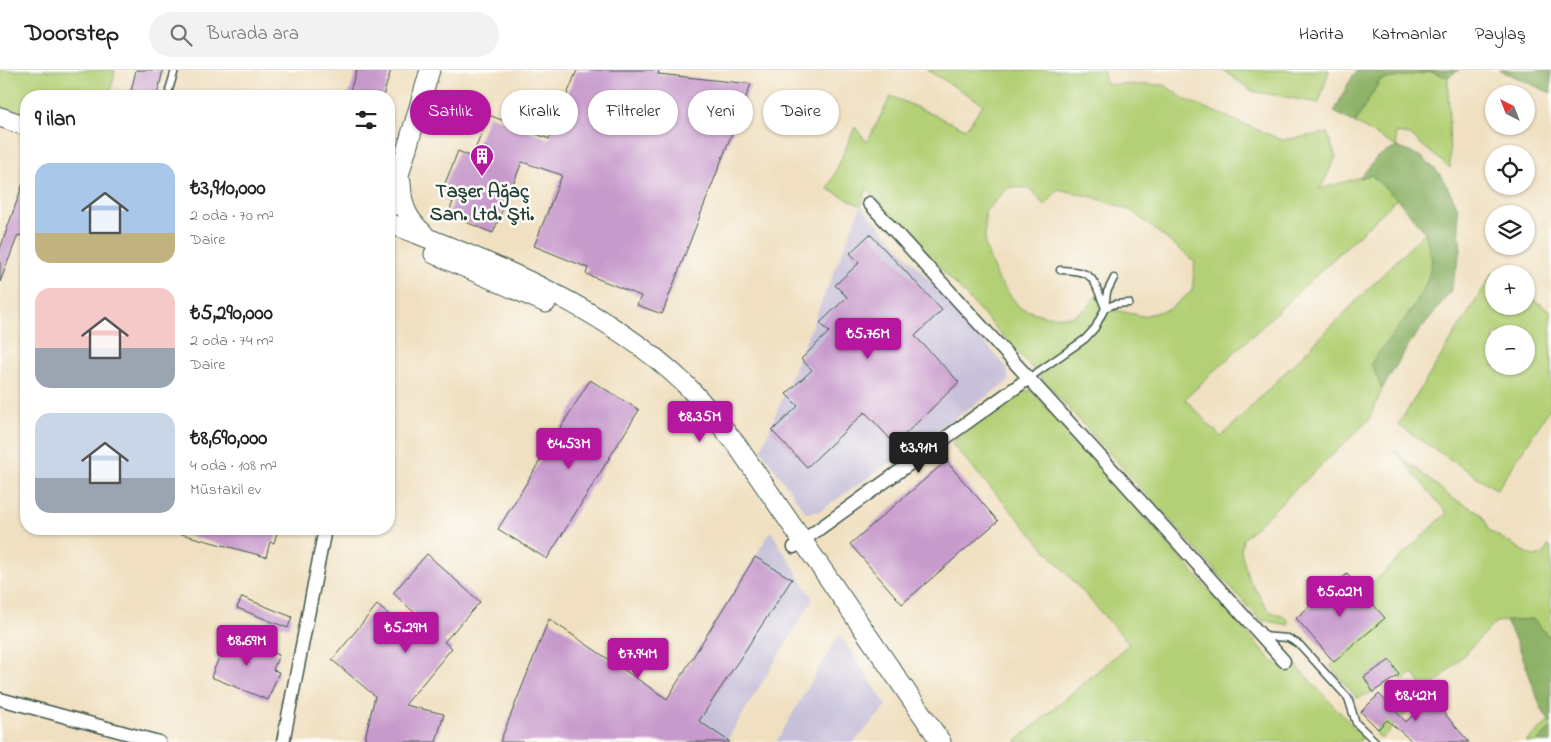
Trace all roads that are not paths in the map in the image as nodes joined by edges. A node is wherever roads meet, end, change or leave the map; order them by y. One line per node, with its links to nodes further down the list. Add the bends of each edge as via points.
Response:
1 (175, 70): 3 (lane)
2 (430, 70): 8 (main road)
3 (169, 90)
4 (0, 117): 5 (main road)
5 (20, 124)
6 (0, 129): 7 (main road)
7 (20, 136)
8 (395, 177): 12 (main road, via 408,218)
9 (869, 203): 17 (street)
10 (395, 225): 12 (main road)
11 (395, 238): 19 (main road, via 543,301 593,327 634,355 672,388 709,427)
12 (427, 238): 19 (main road, via 542,286 599,318 650,354 686,385 715,417 736,444)
13 (1060, 270): 16 (lane, via 1088,274)
14 (1114, 278): 16 (lane, via 1107,292)
15 (1129, 303): 16 (lane)
16 (1105, 308): 17 (lane, via 1085,339)
17 (1029, 378): 19 (street); 20 (street)
18 (324, 535): 24 (street)
19 (798, 544): 25 (main road); 26 (main road)
20 (1262, 636): 21 (street); 27 (lane, via 1288,638 1300,645 1348,698 1356,723)
21 (1284, 661)
22 (0, 699): 23 (street)
23 (159, 742)
24 (283, 742)
25 (927, 742)
26 (941, 742)
27 (1376, 742)

